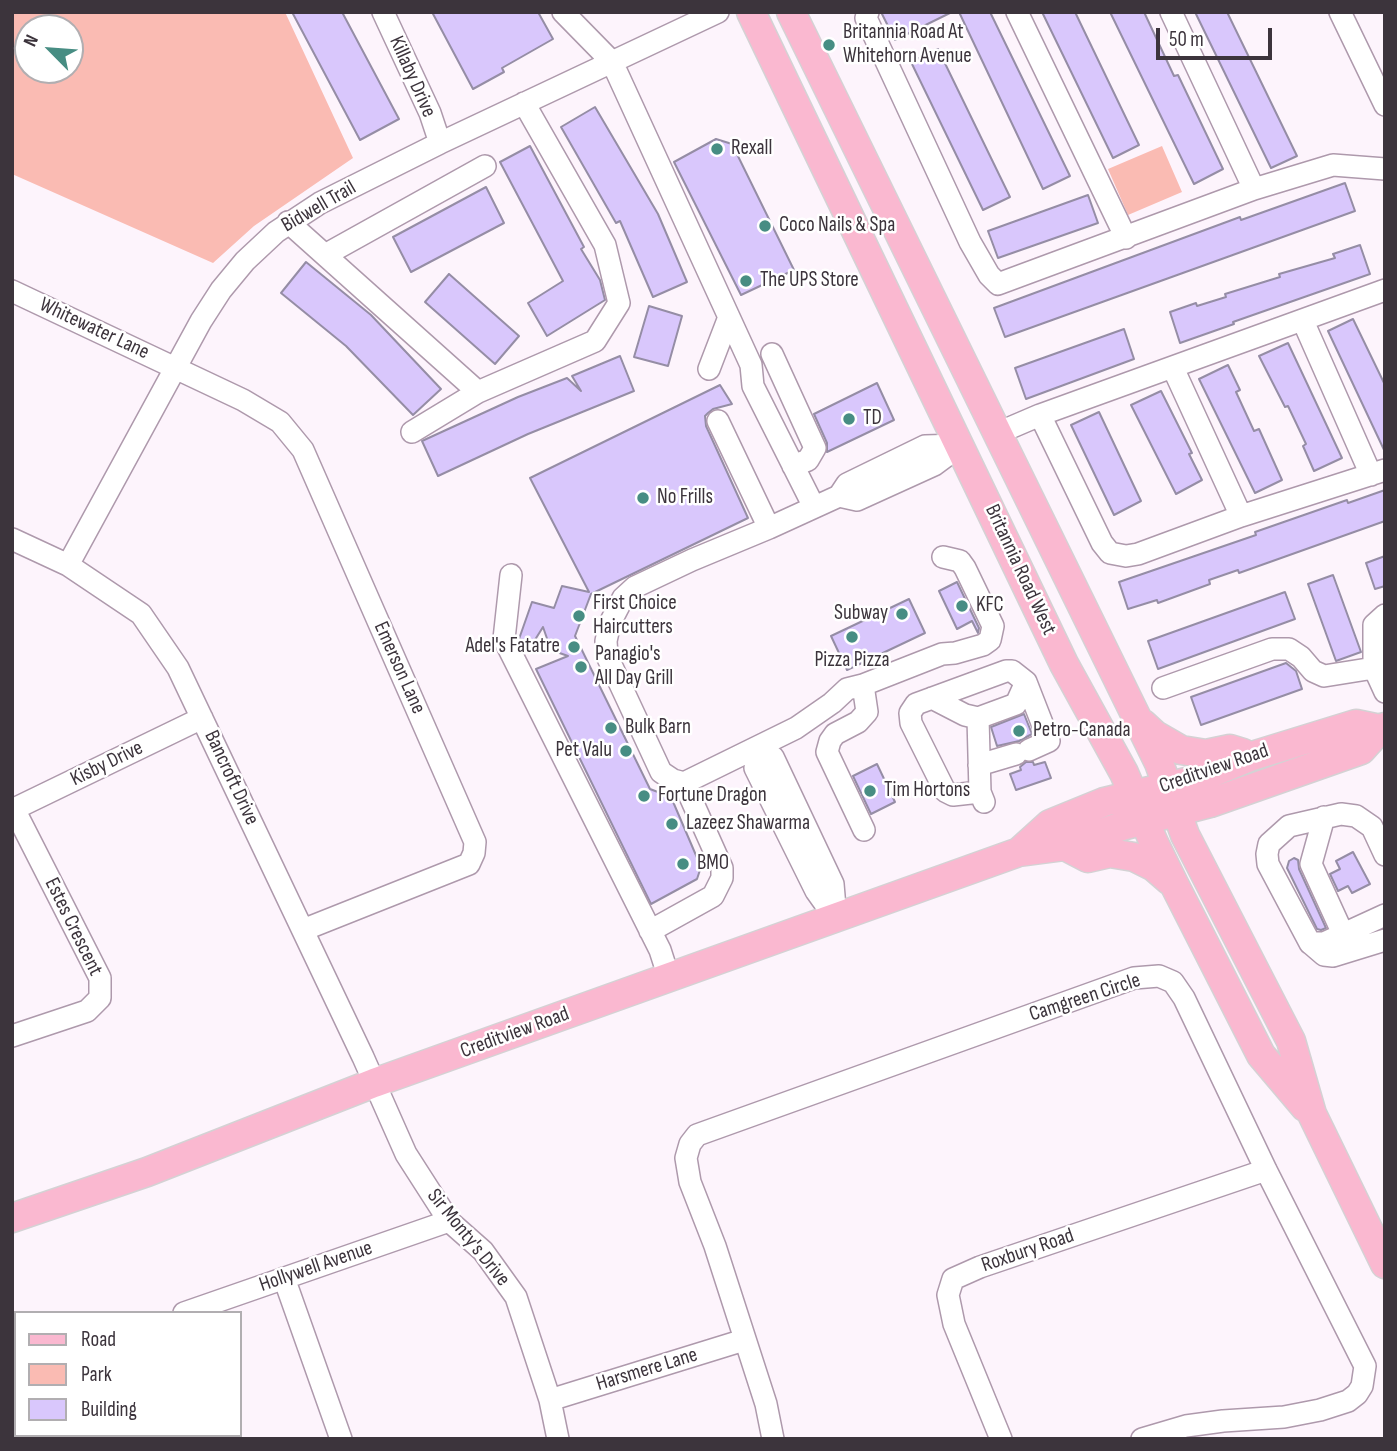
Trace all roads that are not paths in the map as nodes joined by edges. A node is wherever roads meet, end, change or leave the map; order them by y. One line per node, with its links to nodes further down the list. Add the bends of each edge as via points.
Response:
1 (383, 12): 13 (street, Killaby Drive)
2 (563, 12): 10 (street)
3 (718, 12): 10 (street, Bidwell Trail)
4 (751, 12): 33 (main road, Britannia Road West)
5 (791, 12): 32 (main road, Britannia Road West)
6 (868, 12): 18 (street, via 866,18 970,242 998,284)
7 (1017, 12): 18 (street)
8 (1171, 12): 16 (street)
9 (1340, 12): 12 (street)
10 (612, 62): 11 (street, Bidwell Trail); 22 (street)
11 (524, 103): 13 (street, Bidwell Trail); 28 (street, via 605,246 619,303 595,341)
12 (1385, 104)
13 (440, 143): 17 (street, Bidwell Trail)
14 (485, 166): 19 (street)
15 (1385, 169): 16 (street, via 1333,165)
16 (1254, 189): 18 (street)
17 (288, 222): 19 (street); 25 (street, Bidwell Trail, via 221,290)
18 (1126, 238)
19 (325, 255): 28 (street)
20 (1385, 290): 23 (street)
21 (12, 291): 25 (street, Whitewater Lane)
22 (729, 317): 27 (street); 34 (street, via 751,365 753,386)
23 (1303, 321): 26 (street); 35 (street)
24 (772, 354): 34 (street, via 816,447 808,460)
25 (176, 368): 41 (street, Bidwell Trail); 69 (street, Emerson Lane, via 281,422 303,450 475,842 469,864)
26 (1173, 368): 29 (street); 37 (street)
27 (709, 369)
28 (478, 392): 31 (street)
29 (1041, 415): 32 (street); 37 (street, via 1102,543 1111,553 1138,554)
30 (718, 421): 38 (street)
31 (412, 432)
32 (998, 433): 50 (main road, Britannia Road West)
33 (961, 445): 36 (street, via 934,465 857,500 839,496); 59 (main road, Britannia Road West, via 1064,664)
34 (793, 466): 36 (street)
35 (1378, 472): 37 (street)
36 (814, 507): 38 (street)
37 (1241, 516)
38 (769, 528): 57 (street, via 635,587 622,598 610,623 606,641 610,665 661,772)
39 (12, 539): 41 (street, Bancroft Drive)
40 (943, 557): 46 (street, via 960,561 965,569 993,626 990,640)
41 (68, 565): 51 (street, Bancroft Drive, via 141,614 178,668)
42 (511, 575): 70 (street, via 505,639)
43 (1385, 615): 44 (street, via 1374,625)
44 (1374, 668): 47 (street, via 1324,676 1289,649 1272,649); 48 (street)
45 (1026, 682): 49 (street, via 1006,671); 52 (street, via 1016,704); 56 (street, via 1049,741)
46 (863, 685): 54 (street, via 846,689 796,729); 62 (street, via 867,712 835,734 827,752)
47 (1163, 688)
48 (1385, 692)
49 (932, 698): 52 (street); 56 (street, via 916,704 910,713 911,723 945,791 982,797)
50 (1135, 715): 55 (main road, via 1155,736 1181,750 1206,754 1230,749); 58 (main road, Britannia Road West)
51 (202, 718): 60 (street, Kisby Drive); 69 (street, Bancroft Drive)
52 (978, 718): 56 (street)
53 (1382, 728): 55 (main road, Creditview Road, via 1356,724); 58 (main road, Creditview Road, via 1361,750 1210,803)
54 (759, 748): 57 (street); 68 (street, via 773,757 833,884)
55 (1252, 756): 58 (main road, Creditview Road, via 1194,780)
56 (979, 765)
57 (684, 783): 70 (street, via 722,868 722,878 713,896)
58 (1172, 799): 59 (main road, Creditview Road); 77 (main road, Britannia Road West, via 1185,835 1291,1041)
59 (1138, 807): 63 (main road, Creditview Road); 64 (main road, Creditview Road, via 1104,802 1050,824); 66 (main road, Britannia Road West)
60 (13, 809): 75 (street, Estes Crescent, via 90,956 100,978 100,998 87,1011)
61 (1324, 817): 65 (street, via 1356,816 1372,828); 71 (street, via 1311,864); 73 (street, via 1289,827 1269,844 1266,854)
62 (864, 830)
63 (1065, 846): 64 (main road, Creditview Road); 66 (main road, via 1088,858 1110,853 1134,857)
64 (1019, 852): 68 (main road, Creditview Road)
65 (1385, 855)
66 (1174, 884): 77 (main road, Britannia Road West, via 1261,1055)
67 (1385, 915): 71 (street)
68 (836, 919): 74 (main road, Creditview Road)
69 (303, 930): 76 (street, Bancroft Drive)
70 (650, 932): 74 (street)
71 (1343, 934): 73 (street, via 1324,943)
72 (1385, 940): 73 (street, via 1333,956 1324,955)
73 (1310, 943)
74 (669, 978): 76 (main road, Creditview Road)
75 (12, 1035)
76 (374, 1083): 79 (main road, Creditview Road, via 147,1172); 80 (street, Sir Monty's Drive, via 406,1154)
77 (1311, 1114): 81 (main road, Britannia Road West)
78 (1266, 1170): 84 (street, Camgreen Circle, via 1178,987 1159,976 1134,978 697,1135 686,1158 690,1182); 89 (street, Roxbury Road, via 953,1279 948,1295 954,1324); 90 (street, Camgreen Circle, via 1365,1366 1362,1386 1348,1401 1320,1410 1186,1426)
79 (12, 1218)
80 (449, 1221): 82 (street, Hollywell Avenue); 85 (street, Sir Monty's Drive, via 483,1251 516,1297)
81 (1385, 1264)
82 (284, 1278): 83 (street, Hollywell Avenue); 86 (street)
83 (190, 1311)
84 (744, 1340): 85 (street, Harsmere Lane); 88 (street, Camgreen Circle)
85 (550, 1400): 87 (street, Sir Monty's Drive)
86 (341, 1439)
87 (558, 1439)
88 (773, 1439)
89 (1001, 1439)
90 (1142, 1439)

